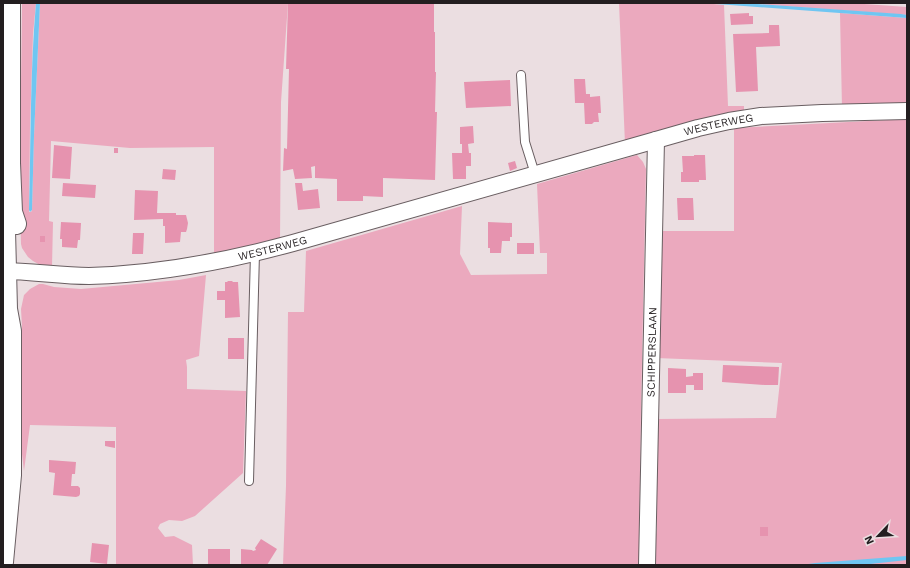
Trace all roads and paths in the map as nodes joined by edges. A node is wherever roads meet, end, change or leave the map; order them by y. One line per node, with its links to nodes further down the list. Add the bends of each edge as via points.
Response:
1 (10, 3): 7 (street, via 12,212 5,230)
2 (521, 75): 5 (lane, via 525,142)
3 (907, 111): 4 (street, WESTERWEG, via 761,116 698,128)
4 (656, 140): 5 (street, WESTERWEG); 11 (street, SCHIPPERSLAAN)
5 (535, 174): 6 (street, WESTERWEG)
6 (255, 253): 7 (street, WESTERWEG, via 122,274 87,276); 9 (lane)
7 (9, 271): 8 (street, via 7,309 11,331)
8 (7, 446): 10 (street, via 11,475)
9 (249, 482)
10 (3, 562)
11 (647, 565)

